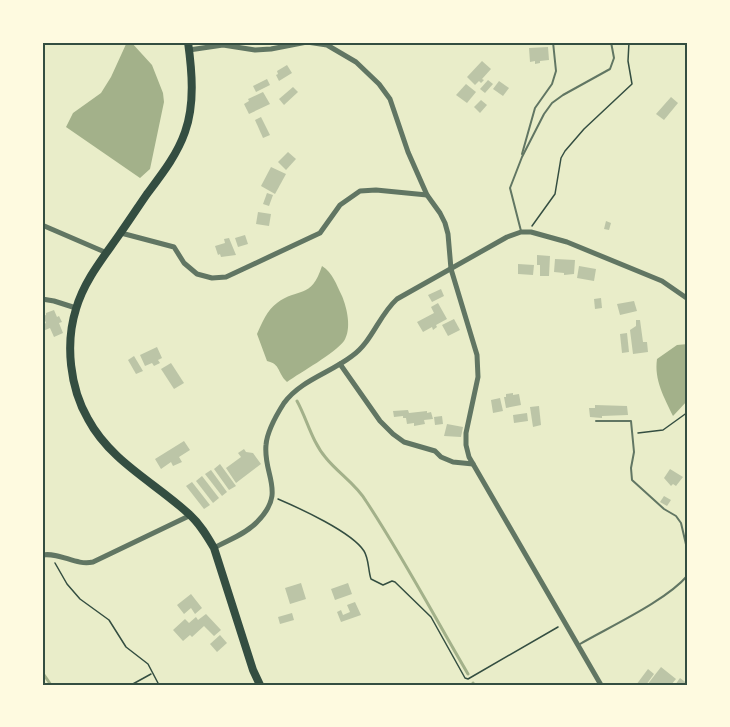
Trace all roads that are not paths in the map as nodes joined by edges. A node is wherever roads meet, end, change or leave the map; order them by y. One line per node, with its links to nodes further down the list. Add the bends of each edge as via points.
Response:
1 (553, 42): 4 (lane, via 556,71 535,108)
2 (611, 42): 4 (lane, via 614,58 610,69 552,103)
3 (189, 46): 5 (street, via 264,50 307,42 340,51 369,74 390,99); 8 (main road, via 191,107 184,135 164,172)
4 (522, 157): 7 (lane, via 510,188)
5 (427, 195): 8 (street, via 360,191 340,205 320,233 218,278 204,277 191,270 174,247); 10 (street, via 445,224)
6 (42, 225): 9 (street)
7 (521, 232): 10 (street); 11 (street, via 567,242 638,269)
8 (121, 233): 9 (main road)
9 (107, 253): 13 (main road)
10 (450, 269): 14 (street, via 397,299 364,345); 16 (street, via 478,366 466,433)
11 (688, 299)
12 (42, 300): 13 (street)
13 (76, 308): 17 (main road, via 71,358 88,420 120,460)
14 (340, 364): 16 (street, via 393,434 453,462); 18 (street, via 301,386 284,403 266,445 273,492 268,506 256,524)
15 (596, 421): 19 (lane, via 631,421 632,480 676,516)
16 (473, 464): 22 (street)
17 (191, 515): 18 (main road); 20 (street, via 93,562 84,564)
18 (214, 548): 23 (main road)
19 (688, 553)
20 (42, 555)
21 (688, 575): 22 (lane, via 661,597)
22 (579, 645): 24 (street)
23 (260, 685)
24 (601, 685)

